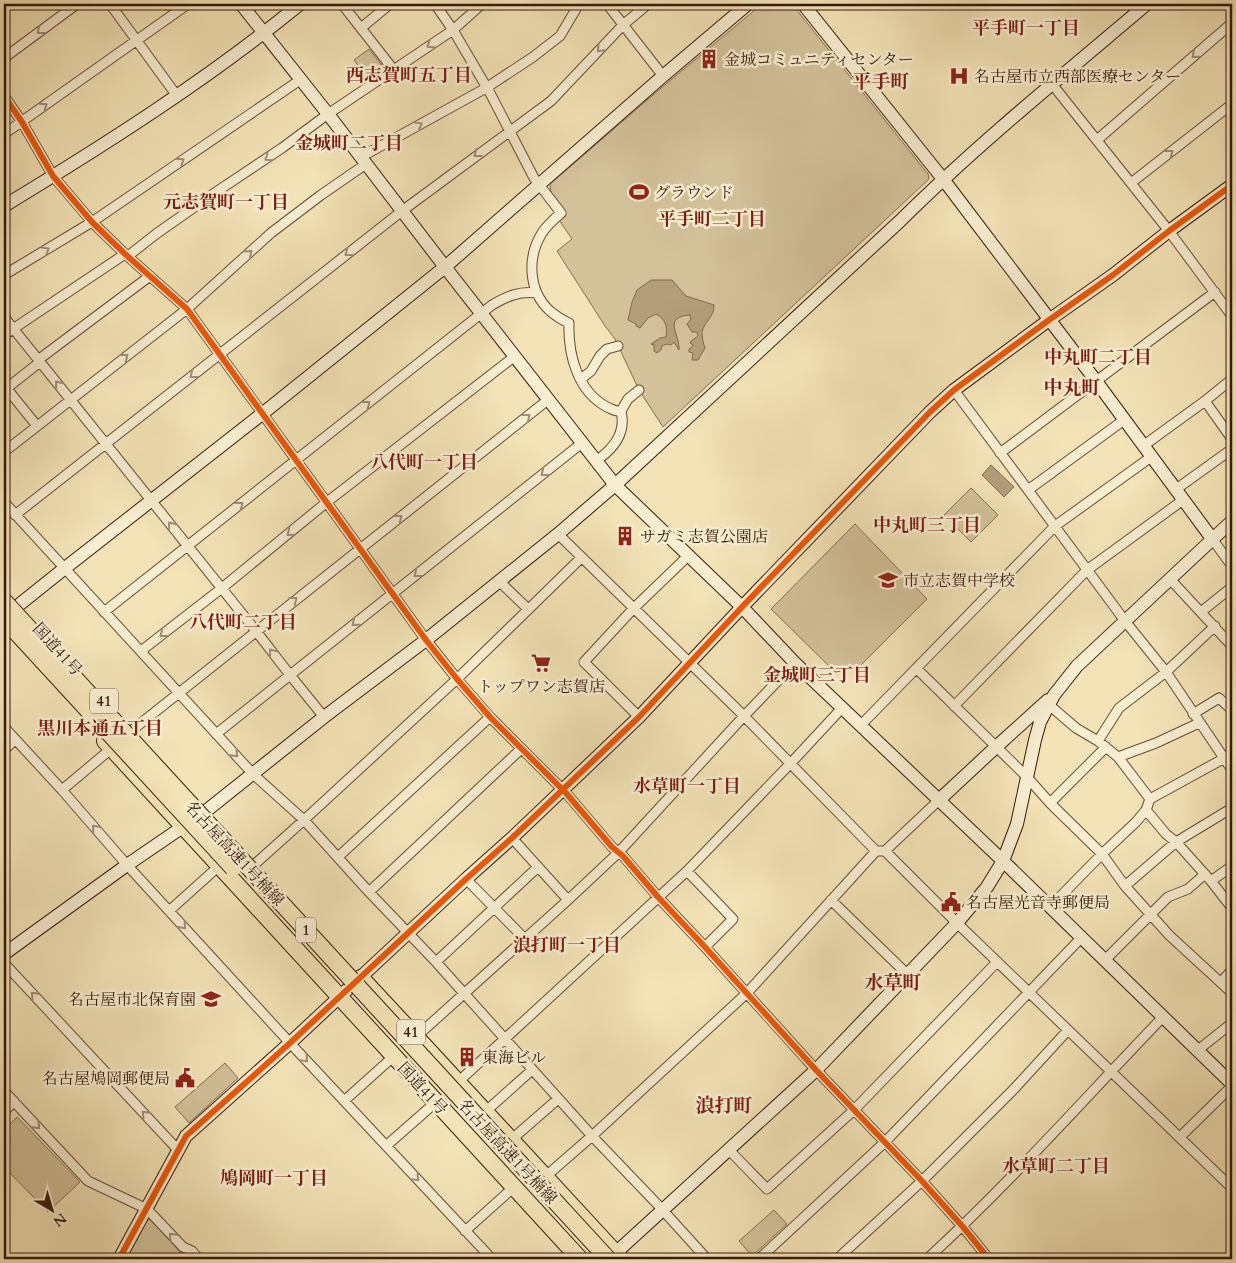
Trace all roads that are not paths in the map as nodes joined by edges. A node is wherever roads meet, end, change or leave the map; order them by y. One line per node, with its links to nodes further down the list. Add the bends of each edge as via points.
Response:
1 (77, 4): 22 (street, one-way to 22)
2 (110, 4): 21 (street)
3 (188, 4): 21 (street)
4 (241, 4): 20 (street)
5 (300, 4): 20 (street)
6 (342, 4): 18 (street)
7 (390, 4): 18 (street)
8 (435, 4): 19 (street)
9 (482, 4): 19 (street)
10 (580, 4): 27 (street, via 560,36)
11 (607, 4): 17 (street)
12 (648, 4): 17 (street)
13 (748, 4): 24 (street)
14 (803, 4): 38 (street)
15 (1147, 4): 26 (street)
16 (1232, 23): 35 (street, one-way to 35)
17 (623, 25): 24 (street); 33 (street, one-way to 33, via 551,101)
18 (361, 28): 23 (street)
19 (452, 30): 23 (street, one-way to 23); 27 (street)
20 (264, 33): 25 (street); 29 (street)
21 (137, 40): 29 (street); 32 (street, one-way to 21)
22 (4, 58)
23 (393, 70): 31 (street)
24 (663, 76): 40 (street)
25 (300, 80): 31 (street); 44 (street, one-way to 25)
26 (1052, 84): 35 (street); 38 (street)
27 (486, 88): 33 (street); 36 (street, one-way to 27)
28 (4, 96): 32 (street)
29 (177, 96): 37 (street)
30 (1232, 104): 39 (street, one-way to 30)
31 (328, 114): 36 (street); 46 (street, one-way to 46)
32 (22, 122): 34 (street); 37 (street)
33 (509, 131): 40 (street); 43 (street, one-way to 43)
34 (4, 134)
35 (1098, 140): 39 (street)
36 (363, 160): 43 (street); 52 (street, one-way to 36, via 271,233)
37 (53, 176): 42 (street); 44 (street)
38 (943, 179): 56 (street); 86 (street)
39 (1131, 183): 45 (street)
40 (538, 184): 47 (street); 51 (street, via 560,213 542,232 532,254 531,267)
41 (1232, 185): 45 (street)
42 (4, 206)
43 (402, 210): 47 (street); 60 (street, one-way to 60)
44 (92, 222): 46 (street); 48 (street, one-way to 44)
45 (1169, 231): 50 (street); 56 (street)
46 (126, 255): 49 (street); 57 (street)
47 (445, 267): 53 (street); 73 (street)
48 (4, 275)
49 (150, 276): 52 (street); 62 (street)
50 (1215, 292): 55 (street); 65 (street)
51 (537, 293): 53 (street, via 506,296); 63 (street, via 548,310 569,324 570,350)
52 (187, 309): 60 (street); 70 (street, one-way to 52)
53 (482, 312): 61 (street); 85 (street, one-way to 53)
54 (4, 316): 57 (street)
55 (1232, 316)
56 (1049, 320): 65 (street); 68 (street)
57 (13, 328): 58 (street); 62 (street)
58 (4, 335)
59 (618, 346): 63 (street, via 607,349)
60 (220, 354): 73 (street); 78 (street, one-way to 78)
61 (515, 356): 69 (street); 91 (street)
62 (39, 361): 66 (street); 70 (street, one-way to 62)
63 (581, 379): 72 (street, via 591,395 602,404 616,412)
64 (1232, 379): 71 (street)
65 (1096, 381): 74 (street); 82 (street)
66 (5, 386): 75 (street)
67 (639, 390): 72 (street)
68 (954, 390): 82 (street); 111 (street)
69 (549, 399): 77 (street); 98 (street, one-way to 69)
70 (71, 400): 75 (street); 78 (street)
71 (1205, 401): 76 (street); 79 (street)
72 (621, 411): 84 (street, via 624,421 620,434)
73 (262, 414): 85 (street); 89 (street)
74 (1124, 420): 79 (street); 87 (street)
75 (37, 426): 81 (street)
76 (1232, 438)
77 (582, 443): 86 (street); 109 (street, one-way to 109)
78 (105, 444): 89 (street); 92 (street)
79 (1143, 446): 83 (street)
80 (1232, 448): 88 (street)
81 (4, 452)
82 (1000, 453): 87 (street)
83 (1151, 457): 88 (street); 94 (street)
84 (600, 458)
85 (296, 460): 91 (street); 97 (street, one-way to 85)
86 (615, 485): 95 (street); 99 (street)
87 (1028, 490): 94 (street)
88 (1179, 495): 96 (street); 103 (street)
89 (151, 500): 97 (street, one-way to 89); 102 (street)
90 (4, 502): 92 (street)
91 (327, 502): 98 (street); 107 (street, one-way to 107)
92 (15, 515): 102 (street)
93 (1232, 521): 96 (street)
94 (1055, 526): 103 (street); 126 (street)
95 (558, 534): 100 (street); 105 (street)
96 (1213, 540): 101 (street); 104 (street)
97 (188, 546): 107 (street); 114 (street)
98 (361, 548): 109 (street); 120 (street, one-way to 98)
99 (688, 556): 111 (street); 113 (street)
100 (581, 558): 112 (street); 113 (street)
101 (1232, 566)
102 (65, 568): 110 (street); 114 (street)
103 (1087, 570): 117 (street); 132 (street)
104 (1170, 580): 115 (street); 117 (street)
105 (499, 581): 112 (street); 121 (street)
106 (1232, 587): 115 (street)
107 (222, 588): 120 (street); 123 (street, one-way to 123)
108 (4, 590): 110 (highway, 国道41号 / 41)
109 (393, 593): 121 (street); 128 (street, one-way to 128)
110 (11, 603): 116 (street); 143 (highway, 国道41号 / 41); 246 (highway, 名古屋高速1号楠線 / 1, bridge)
111 (742, 607): 124 (street); 125 (street)
112 (528, 609): 129 (street)
113 (634, 609): 124 (street); 139 (street, via 584,662)
114 (104, 612): 123 (street)
115 (1201, 612): 118 (street)
116 (4, 618): 251 (highway, 名古屋高速1号楠線 / 1, bridge)
117 (1125, 621): 127 (street); 131 (street, via 1077,666)
118 (1215, 626): 122 (street); 127 (street)
119 (4, 629): 148 (highway, 国道41号 / 41)
120 (256, 631): 128 (street, one-way to 120); 130 (street)
121 (426, 640): 129 (street); 137 (street)
122 (1231, 642)
123 (141, 651): 130 (street)
124 (690, 663): 136 (street); 139 (street)
125 (795, 663): 133 (street); 136 (street)
126 (917, 669): 132 (street); 141 (street)
127 (1166, 672): 135 (street); 146 (street, via 1119,708)
128 (290, 675): 137 (street); 144 (street)
129 (457, 679): 138 (street); 165 (street)
130 (178, 692): 143 (street); 144 (street)
131 (1051, 700): 146 (street, via 1076,728); 147 (street); 156 (street, via 1040,722)
132 (954, 706): 147 (street)
133 (842, 708): 141 (street); 153 (street)
134 (1232, 710): 135 (street, via 1219,698)
135 (1193, 714): 140 (street)
136 (744, 716): 153 (street); 170 (street)
137 (324, 717): 155 (street)
138 (490, 717): 149 (street); 172 (street)
139 (639, 717): 158 (street)
140 (1199, 723): 151 (street); 152 (street)
141 (861, 725): 160 (street)
142 (4, 727): 145 (street)
143 (131, 731): 164 (highway, 国道41号 / 41)
144 (216, 734): 155 (street, one-way to 155)
145 (15, 740): 150 (street); 157 (street)
146 (1102, 744): 152 (street); 161 (street)
147 (996, 747): 156 (street); 160 (street)
148 (112, 748): 157 (street); 166 (highway, 国道41号 / 41)
149 (521, 749): 158 (street); 183 (street)
150 (4, 750)
151 (1228, 756): 154 (street); 159 (street)
152 (1118, 757): 159 (street)
153 (790, 764): 169 (street); 179 (street)
154 (1232, 770)
155 (253, 774): 164 (street); 165 (street)
156 (1027, 778): 161 (street); 173 (street, via 1017,824)
157 (62, 790): 174 (street, one-way to 157)
158 (562, 790): 167 (street); 170 (street)
159 (1150, 799): 163 (street)
160 (939, 800): 169 (street); 173 (street)
161 (1050, 804): 171 (street)
162 (1232, 808): 168 (street)
163 (1146, 810): 168 (street); 171 (street)
164 (206, 811): 166 (street); 175 (highway, 国道41号 / 41)
165 (304, 820): 172 (street); 175 (street)
166 (183, 826): 174 (street); 176 (highway, 国道41号 / 41)
167 (512, 838): 178 (street); 181 (street)
168 (1176, 842): 180 (street); 182 (street)
169 (881, 851): 186 (street); 192 (street)
170 (618, 853): 184 (street); 185 (street)
171 (1102, 854): 182 (street); 187 (street)
172 (338, 857): 183 (street)
173 (1003, 861): 187 (street); 192 (street, via 987,887)
174 (127, 864): 190 (street); 197 (street)
175 (254, 864): 203 (highway, 国道41号 / 41)
176 (219, 866): 190 (street); 209 (highway, 国道41号 / 41)
177 (1232, 866): 180 (street)
178 (538, 867): 185 (street); 188 (street)
179 (687, 872): 184 (street); 196 (street, via 733,919)
180 (1208, 878): 189 (street); 191 (street, via 1168,898)
181 (466, 879): 188 (street); 193 (street)
182 (1125, 886): 191 (street)
183 (369, 892): 193 (street)
184 (658, 897): 196 (street); 214 (street)
185 (568, 900): 195 (street)
186 (830, 900): 202 (street); 206 (street)
187 (1050, 907): 194 (street)
188 (494, 908): 195 (street); 199 (street)
189 (1232, 908)
190 (169, 910): 215 (street, one-way to 215)
191 (1150, 915): 198 (street); 204 (street)
192 (957, 923): 200 (street); 202 (street)
193 (408, 933): 199 (street); 203 (street)
194 (1082, 937): 198 (street); 205 (street)
195 (525, 939): 208 (street)
196 (705, 947): 206 (street)
197 (4, 955): 236 (street, one-way to 197)
198 (1105, 960): 210 (street)
199 (436, 962): 208 (street)
200 (997, 962): 205 (street); 228 (street)
201 (1232, 970): 204 (street)
202 (908, 974): 219 (street)
203 (360, 977): 209 (street); 213 (highway, 国道41号 / 41)
204 (1221, 982): 207 (street)
205 (1029, 992): 212 (street); 234 (street)
206 (747, 993): 219 (street); 231 (street)
207 (1232, 993)
208 (464, 994): 213 (street); 214 (street)
209 (339, 996): 215 (street); 217 (highway, 国道41号 / 41)
210 (1163, 1017): 216 (street); 220 (street)
211 (1232, 1023): 216 (street)
212 (1068, 1030): 220 (street); 239 (street)
213 (416, 1037): 221 (highway, 国道41号 / 41)
214 (505, 1039): 218 (street); 221 (street)
215 (290, 1043): 226 (street, one-way to 226); 236 (street, via 186,1136)
216 (1198, 1050): 222 (street)
217 (394, 1056): 226 (street); 227 (highway, 国道41号 / 41)
218 (532, 1070): 224 (street); 230 (street)
219 (816, 1070): 228 (street); 237 (street)
220 (1110, 1071): 232 (street); 244 (street, via 1040,1149)
221 (458, 1082): 230 (highway, 国道41号 / 41)
222 (1232, 1085): 232 (street)
223 (4, 1090): 225 (street)
224 (558, 1099): 231 (street); 233 (street)
225 (14, 1101): 229 (street); 242 (street, one-way to 242, via 88,1181)
226 (344, 1101): 235 (street)
227 (436, 1102): 235 (street); 240 (highway, 国道41号 / 41)
228 (854, 1110): 234 (street); 237 (street, via 767,1189)
229 (4, 1112)
230 (485, 1112): 233 (highway, 国道41号 / 41)
231 (592, 1136): 238 (street); 243 (street)
232 (1180, 1137): 241 (street)
233 (511, 1140): 238 (highway, 国道41号 / 41)
234 (885, 1142): 239 (street); 253 (street)
235 (386, 1146): 245 (street, one-way to 245)
236 (178, 1150): 242 (street)
237 (729, 1150): 243 (street)
238 (545, 1177): 246 (highway, 国道41号 / 41)
239 (922, 1180): 244 (street); 254 (street)
240 (514, 1187): 245 (street); 250 (highway, 国道41号 / 41)
241 (1232, 1188)
242 (147, 1210): 247 (street); 248 (street, one-way to 242, via 182,1247)
243 (663, 1210): 246 (street); 252 (street)
244 (962, 1227): 255 (street); 256 (street)
245 (465, 1231): 249 (street)
246 (613, 1258)
247 (119, 1259)
248 (199, 1259)
249 (492, 1259)
250 (580, 1259)
251 (594, 1259)
252 (707, 1259)
253 (759, 1259)
254 (837, 1259)
255 (927, 1259)
256 (989, 1259)

